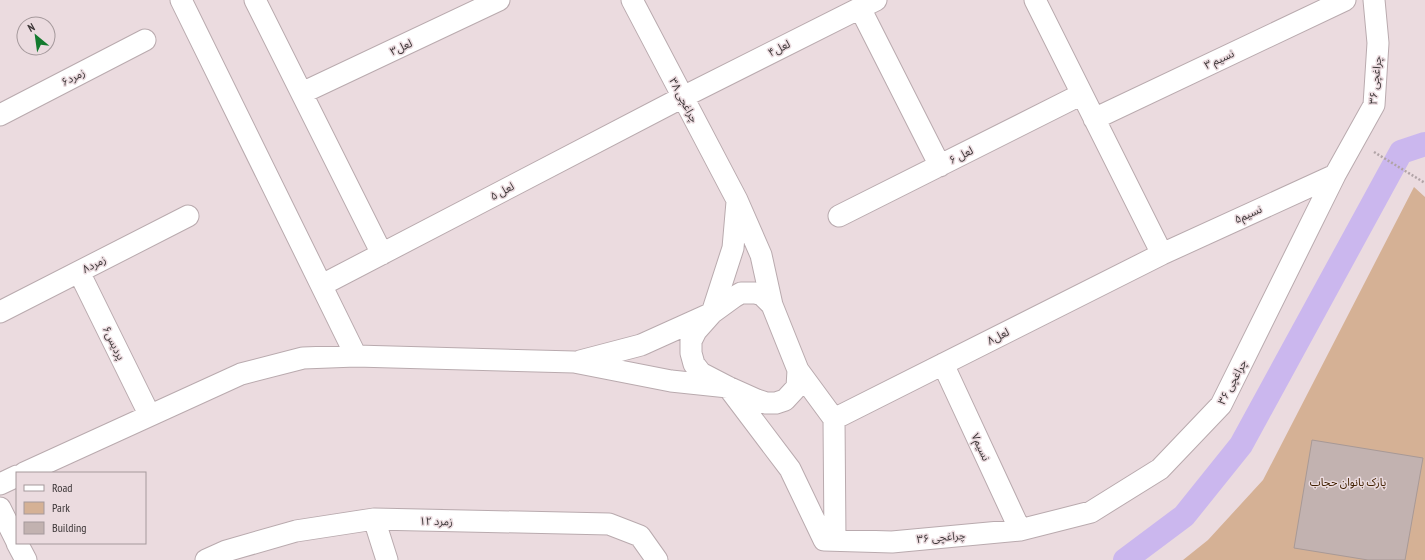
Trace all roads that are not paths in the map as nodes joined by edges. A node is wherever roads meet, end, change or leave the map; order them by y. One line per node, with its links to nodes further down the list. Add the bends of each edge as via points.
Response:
1 (180, 0): 23 (street)
2 (255, 0): 10 (street)
3 (499, 0): 10 (street, لعل۳)
4 (632, 0): 12 (street, چراغچی ۳۸)
5 (1035, 0): 11 (street)
6 (1345, 0): 14 (street, نسیم ۳)
7 (1374, 0): 16 (street, چراغچی ۳۶, via 1378,43 1374,105)
8 (868, 4): 12 (street, لعل۴); 15 (street)
9 (145, 40): 13 (street, زمرد۶)
10 (302, 93): 20 (street)
11 (1082, 94): 14 (street); 15 (street, لعل ۶)
12 (683, 97): 17 (street, چراغچی ۳۸); 20 (street, لعل ۵)
13 (0, 114)
14 (1094, 118): 21 (street)
15 (940, 166): 19 (street, لعل ۶)
16 (1335, 175): 21 (street, نسیم۵); 39 (street, چراغچی ۳۶, via 1221,405 1160,469 1091,512)
17 (737, 200): 24 (street, چراغچی ۳۸, via 760,255); 26 (street, via 733,248)
18 (188, 216): 22 (street, زمرد۸)
19 (839, 216)
20 (382, 254): 23 (street, لعل ۵)
21 (1162, 254): 29 (street, لعل۸)
22 (79, 272): 25 (street, زمرد۸); 32 (street, پردیس۶)
23 (322, 285): 27 (street)
24 (772, 305): 26 (street, via 762,295 748,292 734,297); 30 (street)
25 (0, 312)
26 (712, 314): 28 (street, via 640,345); 31 (street, via 696,331 691,341 691,353 694,364 701,373)
27 (356, 356): 28 (street); 32 (street, via 303,358 241,374)
28 (574, 362): 31 (street, via 671,381)
29 (943, 364): 33 (street, لعل۸); 39 (street, نسیم۷)
30 (798, 370): 31 (street, via 797,387 785,400 776,403 766,403); 33 (street)
31 (728, 387): 40 (street, via 790,469)
32 (149, 414): 34 (street)
33 (834, 419): 40 (street)
34 (26, 472)
35 (16, 476): 36 (street)
36 (0, 484)
37 (0, 508): 41 (street)
38 (374, 519): 44 (street, زمرد ۱۲, via 296,531 226,551); 45 (street); 46 (street, زمرد ۱۲, via 609,524 640,536)
39 (1020, 530): 40 (street, چراغچی ۳۶, via 892,542)
40 (829, 540)
41 (16, 541)
42 (18, 544): 43 (street)
43 (26, 560)
44 (206, 560)
45 (387, 560)
46 (657, 560)

